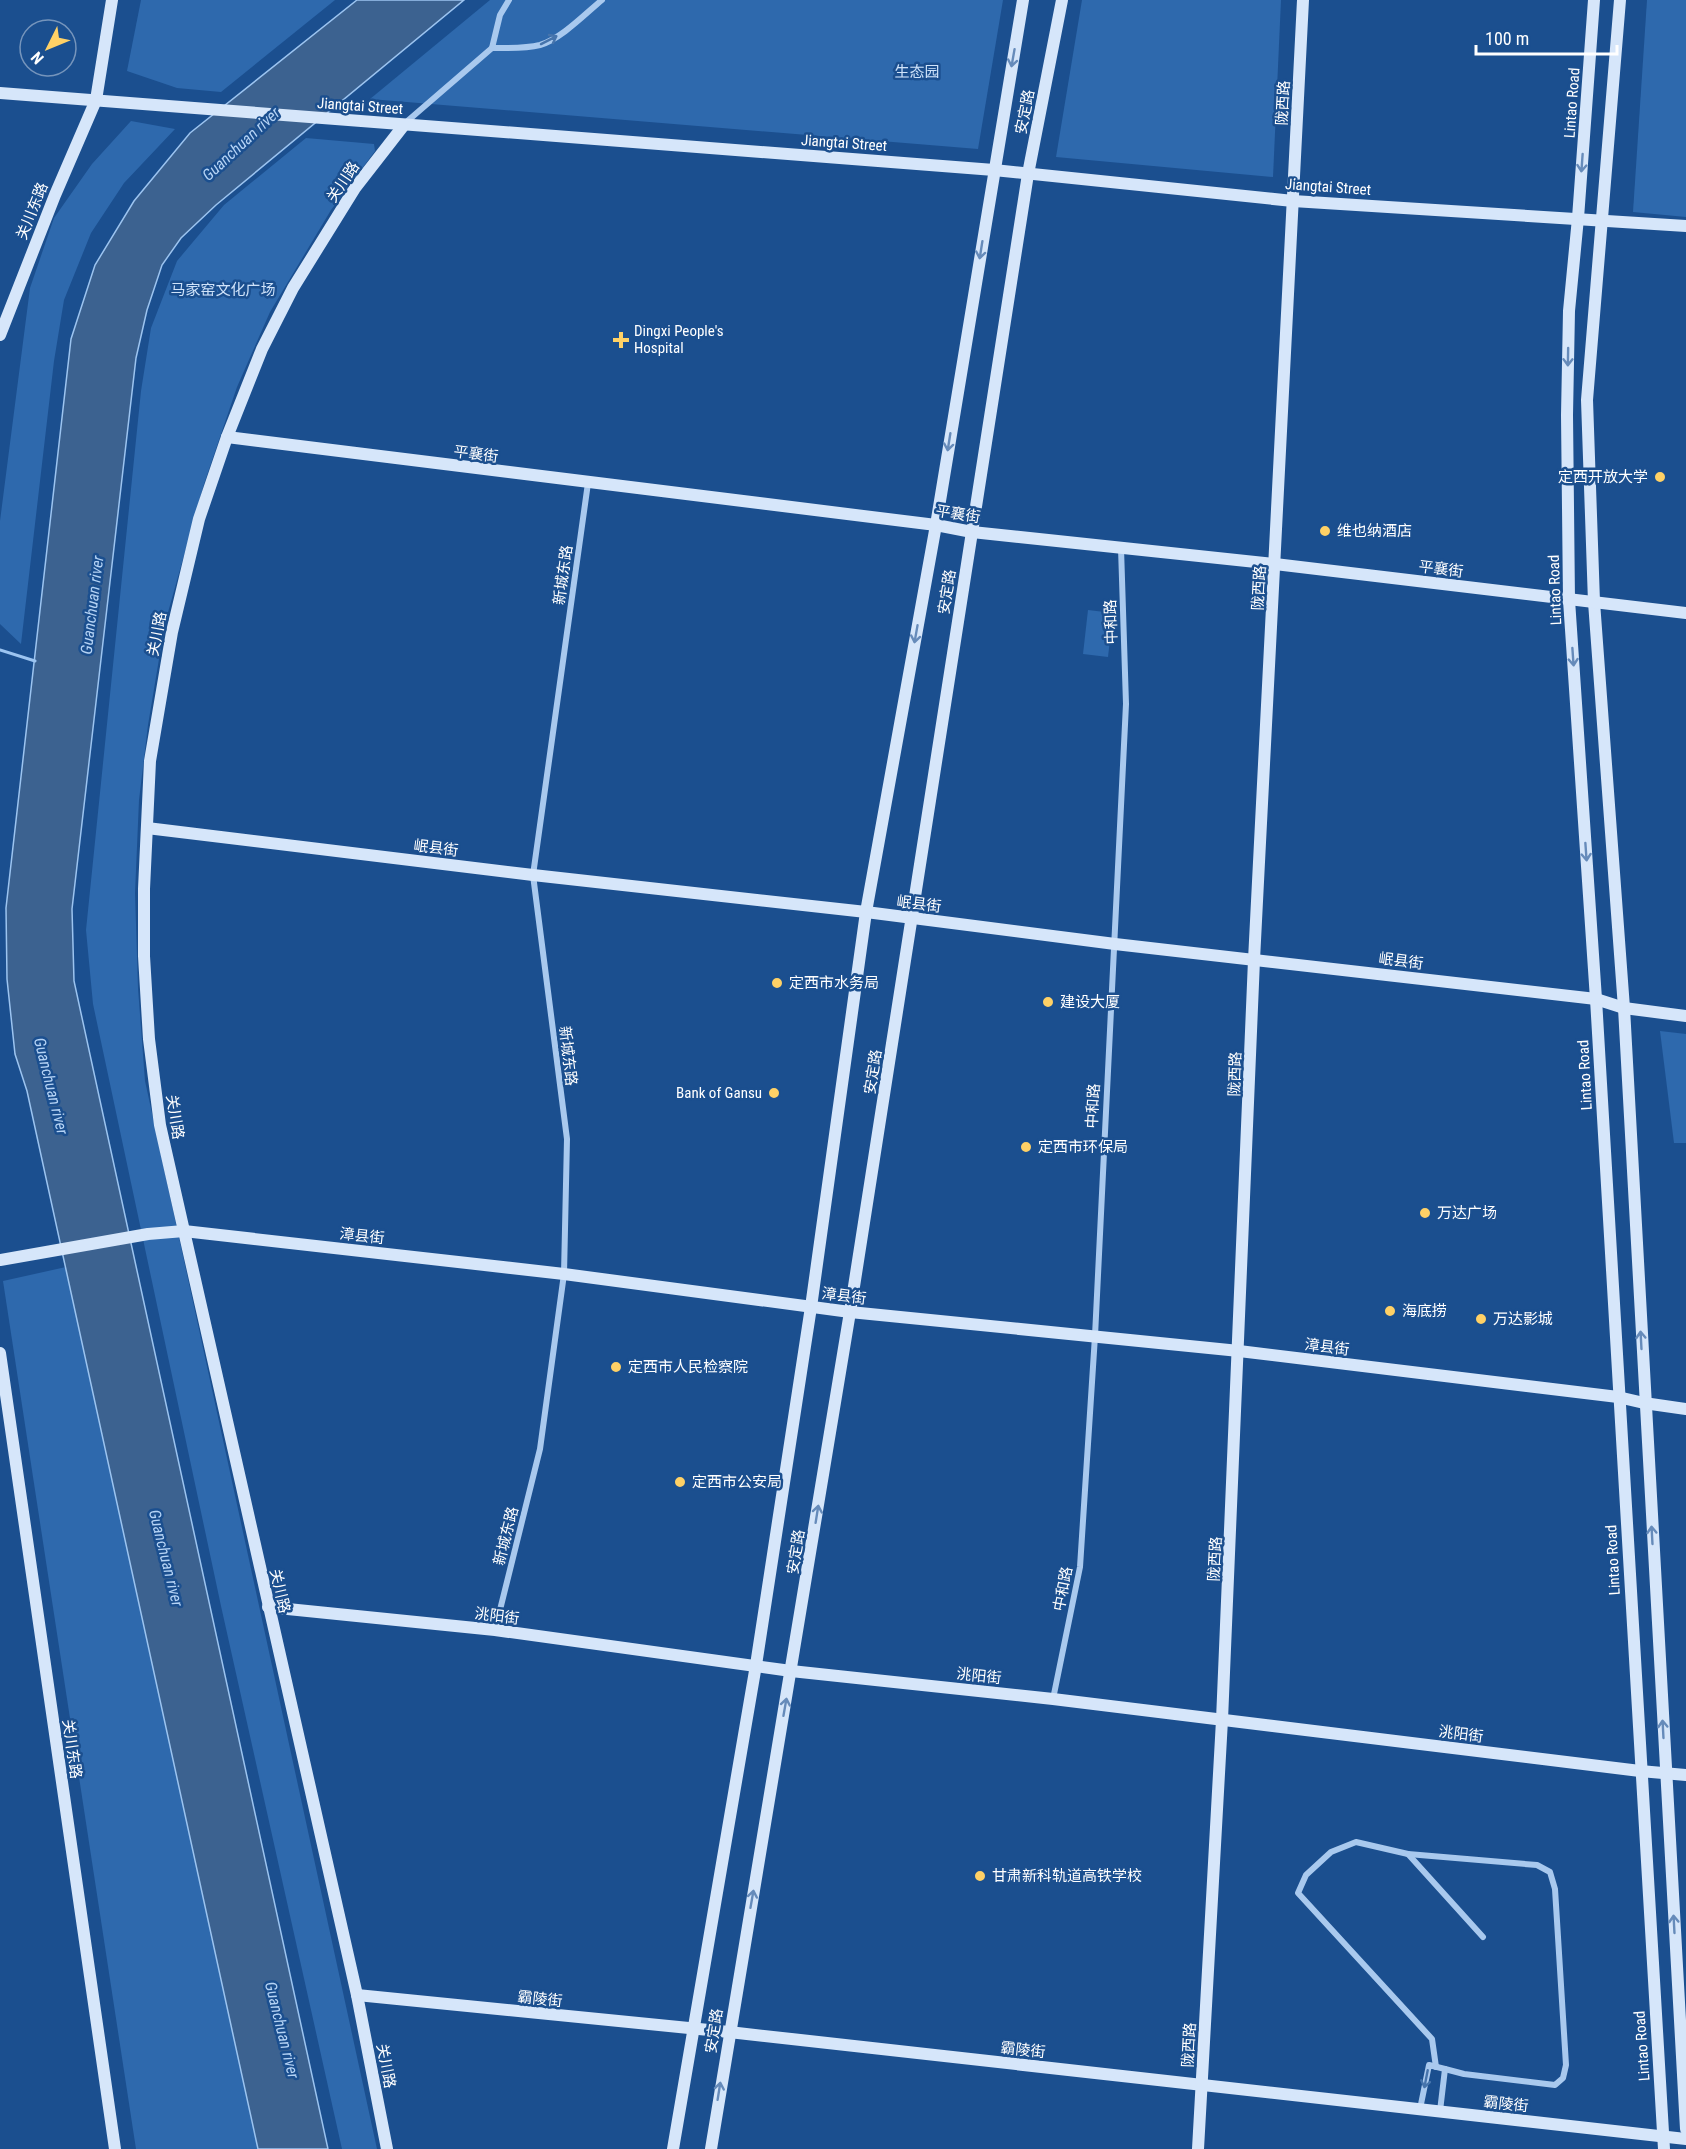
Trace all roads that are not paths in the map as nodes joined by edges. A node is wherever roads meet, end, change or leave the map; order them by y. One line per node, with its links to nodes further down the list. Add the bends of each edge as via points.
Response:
1 (112, 0): 11 (street, 关川东路)
2 (509, 0): 9 (street, via 500,15)
3 (602, 0): 9 (street, one-way to 3, via 540,45 556,38)
4 (1023, 0): 13 (street, 安定路, one-way to 13)
5 (1062, 0): 14 (street, 安定路)
6 (1303, 0): 15 (street, 陇西路)
7 (1594, 0): 16 (street, Lintao Road, one-way to 16)
8 (1620, 0): 17 (street)
9 (492, 48): 12 (street)
10 (0, 93): 11 (street, Jiangtai Street)
11 (96, 100): 12 (street, Jiangtai Street); 19 (street, 关川东路)
12 (404, 125): 13 (street, Jiangtai Street); 20 (street, 关川路, via 355,188 293,288 262,349)
13 (994, 170): 14 (street, Jiangtai Street); 22 (street, 安定路, one-way to 22)
14 (1028, 174): 15 (street, Jiangtai Street); 23 (street, 安定路)
15 (1293, 201): 16 (street, Jiangtai Street); 25 (street, 陇西路)
16 (1578, 218): 17 (street, Jiangtai Street); 26 (street, Lintao Road, one-way to 26, via 1569,311)
17 (1602, 220): 18 (street, Jiangtai Street); 27 (street, via 1587,400)
18 (1686, 226)
19 (0, 335)
20 (227, 437): 21 (street, 平襄街); 29 (street, 关川路, via 199,519 172,632 150,761)
21 (588, 483): 22 (street, 平襄街); 30 (street, 新城东路)
22 (936, 525): 23 (street, 平襄街); 31 (street, 安定路, one-way to 31)
23 (972, 532): 24 (street, 平襄街); 32 (street, 安定路)
24 (1121, 548): 25 (street, 平襄街); 33 (street, 中和路, via 1126,704)
25 (1275, 564): 26 (street, 平襄街); 34 (street, 陇西路)
26 (1569, 600): 27 (street, 平襄街); 35 (street, Lintao Road, one-way to 35)
27 (1594, 602): 28 (street, 平襄街); 36 (street)
28 (1686, 613)
29 (147, 828): 30 (street, 岷县街); 38 (street, 关川路, via 144,956 149,1039 160,1125)
30 (533, 875): 31 (street, 岷县街); 40 (street, 新城东路, via 567,1139)
31 (866, 912): 32 (street, 岷县街); 41 (street, 安定路)
32 (912, 918): 33 (street, 岷县街); 42 (street, 安定路)
33 (1115, 944): 34 (street, 岷县街); 43 (street, 中和路)
34 (1254, 960): 35 (street, 岷县街); 44 (street, 陇西路)
35 (1596, 999): 36 (street, 岷县街); 46 (street, Lintao Road)
36 (1624, 1008): 37 (street, 岷县街); 47 (street, one-way to 36)
37 (1686, 1016)
38 (184, 1232): 39 (street, 漳县街, via 148,1234); 40 (street, 漳县街); 49 (street, 关川路)
39 (6, 1258)
40 (564, 1274): 41 (street, 漳县街); 50 (street, 新城东路, via 540,1449)
41 (811, 1307): 42 (street, 漳县街); 51 (street, 安定路)
42 (850, 1312): 43 (street, 漳县街); 52 (street, 安定路, one-way to 42)
43 (1095, 1336): 44 (street, 漳县街); 53 (street, 中和路, via 1080,1567)
44 (1239, 1351): 46 (street, 漳县街); 54 (street, 陇西路)
45 (0, 1353): 71 (street, 关川东路)
46 (1618, 1397): 47 (street, 漳县街); 55 (street, Lintao Road)
47 (1644, 1403): 48 (street, 漳县街); 56 (street, one-way to 47)
48 (1686, 1409)
49 (268, 1607): 50 (street, 洮阳街); 60 (street, 关川路)
50 (495, 1630): 51 (street, 洮阳街)
51 (756, 1665): 52 (street, 洮阳街); 61 (street, 安定路)
52 (791, 1671): 53 (street, 洮阳街); 62 (street, 安定路, one-way to 52)
53 (1053, 1699): 54 (street, 洮阳街)
54 (1222, 1720): 55 (street, 洮阳街); 65 (street, 陇西路)
55 (1640, 1772): 56 (street, 洮阳街); 70 (street, Lintao Road)
56 (1665, 1773): 57 (street, 洮阳街); 68 (street, one-way to 56)
57 (1686, 1775)
58 (1408, 1854): 59 (street); 63 (street, via 1356,1842 1331,1852 1306,1875 1298,1893 1432,2039); 64 (street, via 1537,1865 1550,1872 1555,1888 1566,2064 1563,2078 1556,2085)
59 (1483, 1937)
60 (357, 1995): 61 (street, 霸陵街); 72 (street, 关川路)
61 (693, 2029): 62 (street, 霸陵街); 73 (street, 安定路)
62 (729, 2032): 65 (street, 霸陵街); 74 (street, 安定路, one-way to 62)
63 (1436, 2067): 64 (street); 66 (street, one-way to 66, via 1429,2065)
64 (1445, 2069): 67 (street)
65 (1202, 2085): 66 (street, 霸陵街); 75 (street, 陇西路)
66 (1420, 2109): 67 (street, 霸陵街)
67 (1440, 2112): 70 (street, 霸陵街)
68 (1686, 2129)
69 (1686, 2139): 70 (street, 霸陵街)
70 (1664, 2143)
71 (114, 2149)
72 (387, 2149)
73 (673, 2149)
74 (711, 2149)
75 (1198, 2149)

